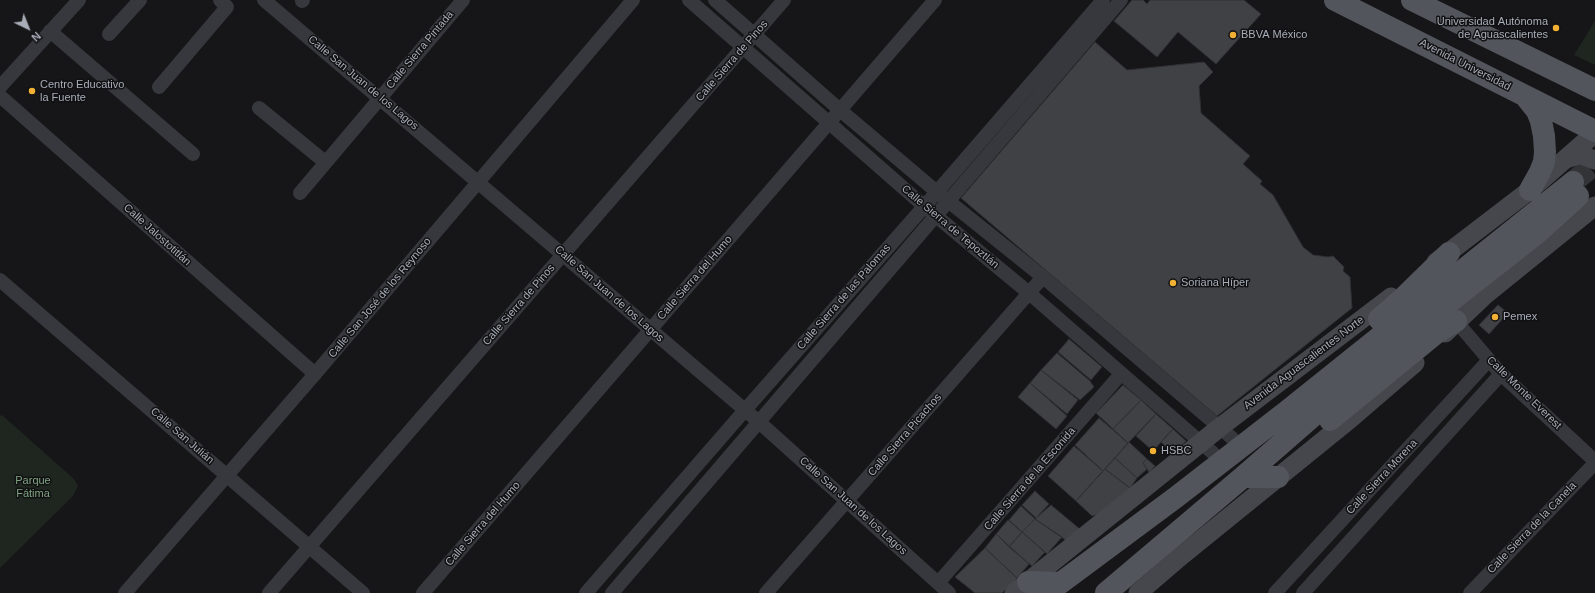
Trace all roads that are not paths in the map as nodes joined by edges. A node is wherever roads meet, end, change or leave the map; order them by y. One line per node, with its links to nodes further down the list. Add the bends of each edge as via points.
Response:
1 (79, 0): 15 (street)
2 (140, 0): 16 (street)
3 (220, 0): 21 (street, via 227,7)
4 (264, 0): 25 (street, Calle San Juan de los Lagos)
5 (463, 0): 25 (street, Calle Sierra Pintada)
6 (633, 0): 34 (street, Calle San José de los Reynoso)
7 (689, 0): 18 (street, Calle Sierra de Tepoztlán)
8 (715, 0): 17 (street, Calle Sierra de Tepoztlán)
9 (784, 0): 17 (street, Calle Sierra de Pinos)
10 (935, 0): 27 (street, Calle Sierra del Humo)
11 (1102, 0): 36 (street, Calle Sierra de las Palomas)
12 (1122, 0): 39 (street, Calle Sierra de las Palomas)
13 (1335, 0): 23 (main road, Avenida Universidad)
14 (1412, 0): 20 (main road)
15 (50, 31): 19 (street); 30 (street)
16 (109, 34)
17 (754, 35): 18 (street, Calle Sierra de Pinos); 27 (street, Calle Sierra de Tepoztlán)
18 (743, 48): 28 (street, Calle Sierra de Tepoztlán); 43 (street, Calle Sierra de Pinos)
19 (5, 72): 22 (street)
20 (1590, 86)
21 (159, 87)
22 (0, 88)
23 (1524, 95): 29 (main road, Avenida Universidad); 35 (main road, via 1537,111 1544,136 1544,162)
24 (0, 96): 50 (street, Calle Jalostotitlán)
25 (380, 98): 33 (street, Calle Sierra Pintada); 34 (street, Calle San Juan de los Lagos)
26 (259, 108): 33 (street)
27 (840, 110): 28 (street, Calle Sierra del Humo); 36 (street, Calle Sierra de Tepoztlán)
28 (829, 123): 40 (street, Calle Sierra de Tepoztlán); 48 (street, Calle Sierra del Humo)
29 (1595, 132): 31 (street)
30 (193, 154)
31 (1566, 159): 32 (street, via 1578,155); 35 (street)
32 (1595, 160)
33 (325, 162): 38 (street, Calle Sierra Pintada)
34 (478, 182): 43 (street, Calle San Juan de los Lagos); 50 (street, Calle San José de los Reynoso)
35 (1530, 190): 42 (street)
36 (938, 192): 39 (street, Calle Sierra de Tepoztlán); 40 (street, Calle Sierra de las Palomas)
37 (1585, 192): 47 (street, via 1485,295); 58 (main road, via 1360,375); 64 (main road)
38 (300, 193)
39 (950, 201): 41 (street, Calle Sierra de las Palomas); 44 (street, Calle Sierra de Tepoztlán)
40 (924, 206): 41 (street, Calle Sierra de Tepoztlán); 53 (street, Calle Sierra de las Palomas)
41 (936, 216): 46 (street, Calle Sierra de Tepoztlán); 54 (street, Calle Sierra de las Palomas)
42 (1449, 253): 55 (main road, via 1383,315)
43 (563, 254): 48 (street, Calle San Juan de los Lagos); 62 (street, Calle Sierra de Pinos)
44 (1043, 277): 46 (street, Calle Sierra Picachos); 55 (street, Calle Sierra de Tepoztlán)
45 (0, 280): 59 (street, Calle San Julián)
46 (1029, 293): 51 (street, Calle Sierra de Tepoztlán); 61 (street, Calle Sierra Picachos)
47 (1456, 321): 49 (street, Calle Monte Everest); 58 (main road, via 1435,334 1289,453 1276,462); 60 (street, via 1413,365)
48 (651, 329): 53 (street, Calle San Juan de los Lagos); 69 (street, Calle Sierra del Humo)
49 (1489, 360): 52 (street, Calle Monte Everest); 76 (street, Calle Sierra Morena)
50 (315, 374): 59 (street, Calle San José de los Reynoso)
51 (1121, 374): 56 (street, Calle Sierra de Tepoztlán); 63 (street, Calle Sierra de la Esconida)
52 (1501, 374): 57 (street, Calle Monte Everest); 77 (street, Calle Sierra Morena)
53 (745, 410): 54 (street, Calle San Juan de los Lagos); 70 (street, Calle Sierra de las Palomas)
54 (759, 422): 61 (street, Calle San Juan de los Lagos); 71 (street, Calle Sierra de las Palomas)
55 (1225, 433): 56 (main road)
56 (1207, 447): 64 (main road); 65 (street)
57 (1595, 462): 78 (street, Calle Sierra de la Canela)
58 (1248, 472): 60 (main road); 74 (main road)
59 (227, 476): 62 (street, Calle San Julián); 66 (street, Calle San José de los Reynoso)
60 (1278, 477): 75 (street)
61 (847, 501): 63 (street, Calle San Juan de los Lagos); 72 (street, Calle Sierra Picachos)
62 (310, 546): 67 (street, Calle Sierra de Pinos); 68 (street, Calle San Julián)
63 (938, 583): 73 (street, Calle San Juan de los Lagos)
64 (1059, 583): 65 (main road)
65 (1021, 588)
66 (125, 593)
67 (269, 593)
68 (363, 593)
69 (423, 593)
70 (586, 593)
71 (612, 593)
72 (766, 593)
73 (949, 593)
74 (1106, 593)
75 (1138, 593)
76 (1275, 593)
77 (1303, 593)
78 (1470, 593)

